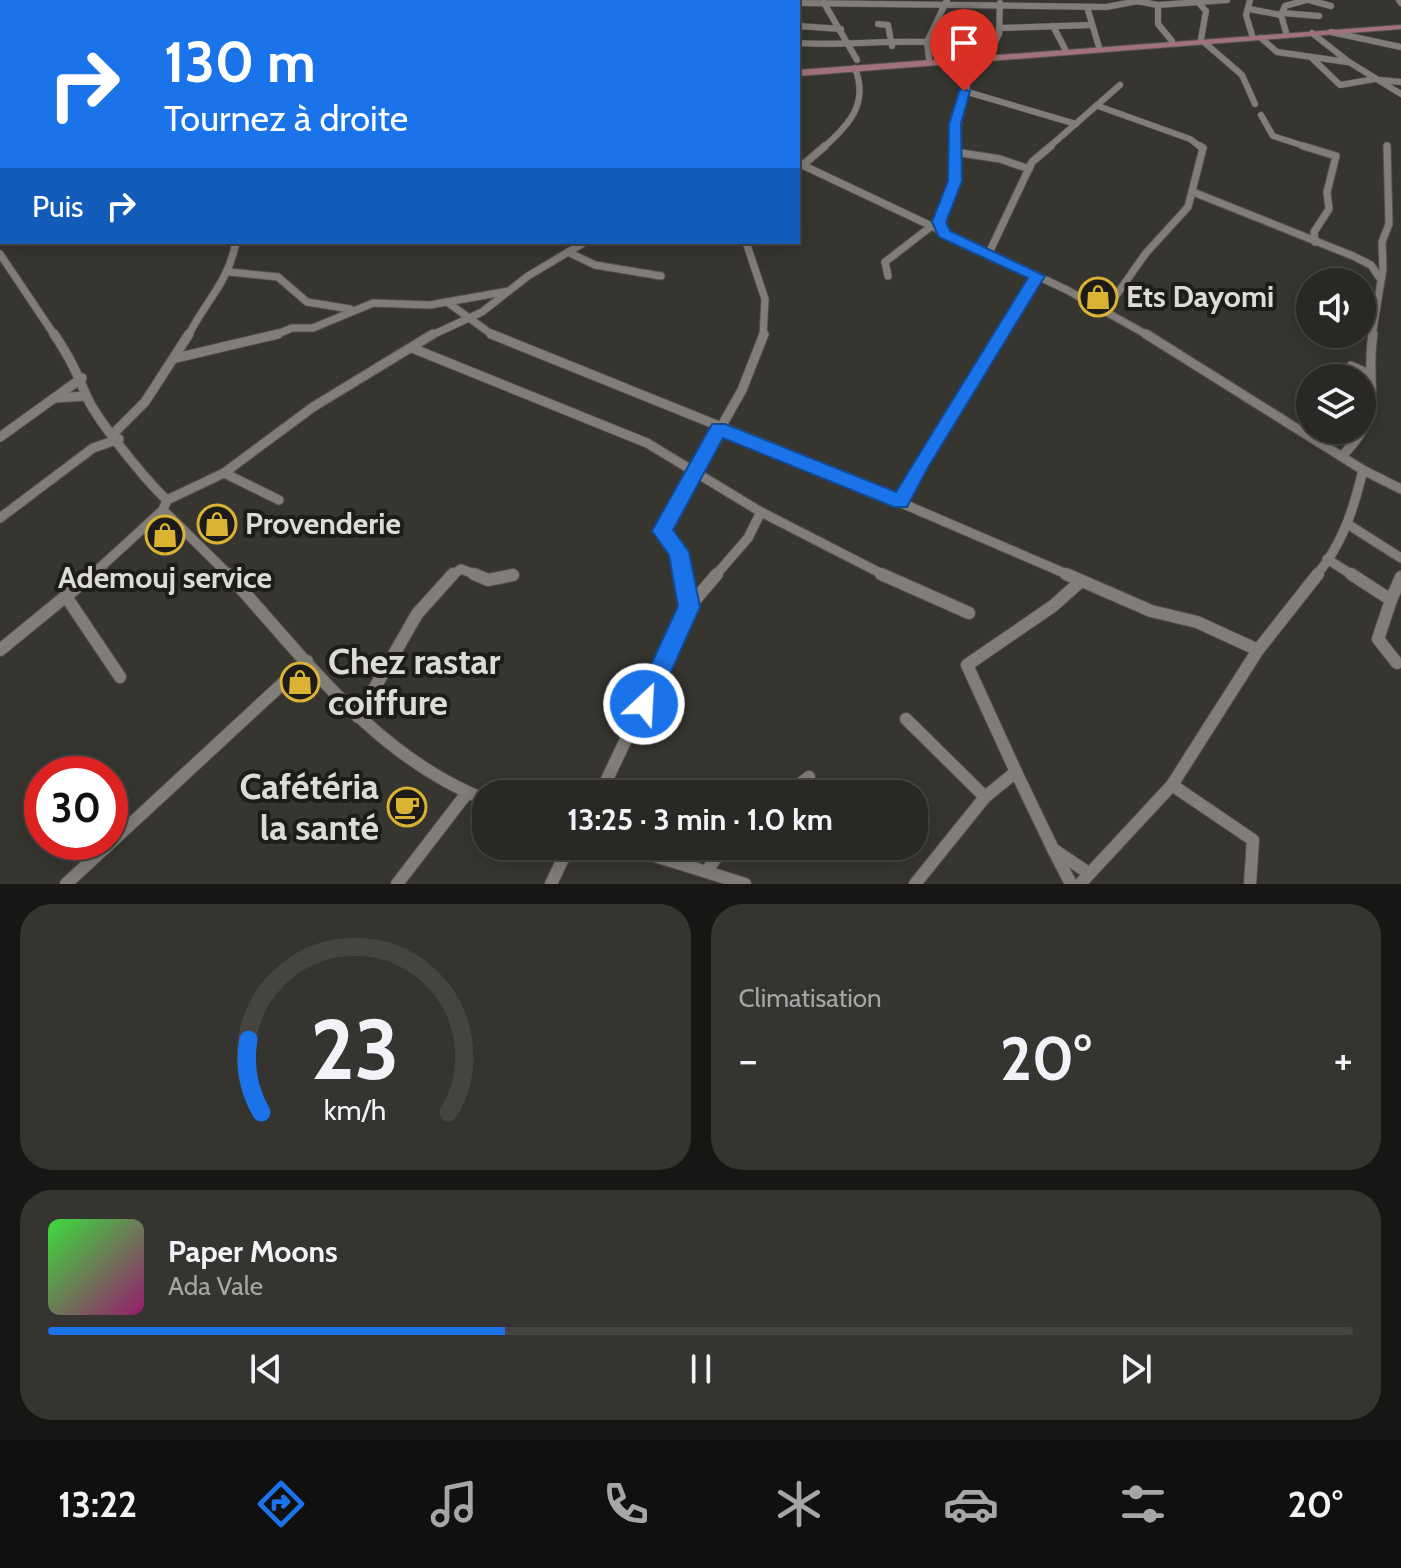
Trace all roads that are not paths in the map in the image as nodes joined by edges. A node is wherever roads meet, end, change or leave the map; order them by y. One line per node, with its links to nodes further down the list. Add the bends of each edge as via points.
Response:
1 (1227, 0): 5 (street)
2 (1250, 0): 13 (street)
3 (1307, 0): 11 (street); 14 (street, via 1285,6)
4 (1135, 1): 10 (street); 12 (street)
5 (1197, 1): 10 (street); 30 (street, via 1206,11)
6 (946, 2): 8 (street); 9 (street); 31 (street)
7 (800, 3): 8 (street)
8 (824, 3): 24 (street)
9 (1000, 3): 12 (street); 23 (street)
10 (1158, 5): 29 (street, via 1158,24)
11 (1331, 6)
12 (1087, 7): 19 (street)
13 (1249, 9): 14 (street); 28 (street, via 1246,15)
14 (1282, 14): 15 (street); 25 (street)
15 (1319, 16)
16 (878, 24): 17 (street)
17 (888, 25): 18 (street); 33 (street)
18 (900, 25)
19 (1091, 25): 22 (street); 35 (street)
20 (1401, 25): 25 (main road); 26 (main road)
21 (800, 26): 24 (street)
22 (1053, 26): 23 (street); 37 (street)
23 (999, 28): 38 (street)
24 (841, 29): 34 (street)
25 (1286, 32): 28 (main road)
26 (1331, 32): 27 (main road); 36 (street)
27 (1312, 33): 28 (main road); 42 (street)
28 (1256, 36): 30 (main road); 40 (street, via 1277,52)
29 (1172, 41): 30 (main road); 35 (main road)
30 (1203, 41): 41 (main road); 51 (street, via 1242,75)
31 (927, 42): 33 (street); 39 (street)
32 (800, 43): 34 (street)
33 (891, 43): 34 (street)
34 (847, 46): 43 (street)
35 (1099, 47): 37 (main road)
36 (1401, 47)
37 (1065, 49): 38 (main road)
38 (989, 54): 39 (main road)
39 (929, 59): 44 (main road)
40 (1313, 59): 42 (street); 46 (street, via 1340,85)
41 (967, 61): 43 (main road); 49 (street, via 972,67)
42 (1349, 62): 46 (street)
43 (856, 64): 45 (main road); 57 (street, via 862,106)
44 (800, 71)
45 (800, 71)
46 (1375, 79): 47 (street); 50 (street)
47 (1401, 82)
48 (1120, 85): 52 (street)
49 (964, 91): 54 (street); 56 (street, via 955,124)
50 (1401, 94)
51 (1255, 104)
52 (1098, 106): 54 (street); 59 (street, via 1201,145)
53 (1261, 115): 63 (street, via 1273,136 1336,156 1327,192 1329,209 1314,232)
54 (1076, 124): 58 (street)
55 (1400, 149): 74 (street, via 1389,149 1389,224)
56 (955, 152): 58 (street); 60 (street, via 955,181)
57 (800, 164): 61 (street)
58 (1029, 169): 69 (street)
59 (1193, 192): 63 (street); 78 (street, via 1183,213 1146,253)
60 (939, 222): 61 (street); 62 (street)
61 (928, 226): 62 (street); 72 (street, via 885,262)
62 (944, 234): 69 (street)
63 (1315, 242): 74 (street, via 1368,263)
64 (236, 244): 70 (street)
65 (582, 244): 67 (street)
66 (747, 244): 86 (street, via 765,299 766,319 747,377)
67 (568, 252): 71 (street, via 595,265); 75 (street)
68 (0, 254): 83 (street)
69 (988, 255): 73 (street)
70 (230, 272): 77 (street, via 278,277 307,302); 81 (street, via 202,309)
71 (661, 276)
72 (888, 276)
73 (1037, 276): 78 (street); 96 (street)
74 (1379, 277): 82 (street)
75 (512, 290): 76 (street); 79 (street)
76 (447, 302): 77 (street, via 373,303); 79 (street, via 461,308)
77 (354, 309): 81 (street, via 313,328 292,328)
78 (1105, 311): 90 (street)
79 (467, 319): 80 (street); 86 (street, via 493,335)
80 (412, 348): 92 (street, via 615,427); 93 (street, via 313,407)
81 (176, 358): 87 (street)
82 (1370, 364)
83 (82, 378): 84 (street); 85 (street)
84 (86, 396): 85 (street); 87 (street)
85 (55, 398): 88 (street)
86 (719, 429): 92 (street); 96 (street)
87 (117, 436): 97 (street); 99 (street)
88 (0, 437)
89 (1351, 444): 90 (street)
90 (1342, 456): 91 (street)
91 (1363, 470): 94 (street); 100 (street)
92 (693, 472): 98 (street); 108 (street, via 662,531 679,552)
93 (224, 473): 95 (street); 97 (street)
94 (1401, 489)
95 (279, 500)
96 (901, 502): 105 (street)
97 (165, 505): 106 (street); 112 (street)
98 (761, 512): 108 (street, via 748,538); 109 (street, via 885,578)
99 (0, 518)
100 (1349, 525): 101 (street); 102 (street)
101 (1401, 558)
102 (1327, 559): 107 (street); 111 (street)
103 (513, 575): 115 (street, via 488,580 461,569 446,580 427,600)
104 (1401, 577): 107 (street)
105 (1081, 581): 111 (street); 117 (street, via 967,665)
106 (67, 598): 110 (street); 114 (street)
107 (1391, 600): 113 (street, via 1378,639)
108 (689, 607): 119 (street)
109 (969, 613)
110 (0, 650)
111 (1258, 650): 121 (street)
112 (307, 661): 115 (street); 131 (street)
113 (1397, 663)
114 (120, 677)
115 (358, 717): 122 (street, via 419,767)
116 (906, 719): 124 (street)
117 (1016, 772): 124 (street); 125 (street)
118 (809, 777): 120 (street)
119 (609, 780)
120 (805, 780)
121 (1172, 785): 130 (street); 137 (street, via 1253,840)
122 (467, 793): 123 (street); 132 (street)
123 (472, 795)
124 (985, 797): 135 (street)
125 (1053, 849): 130 (street); 136 (street)
126 (562, 860): 133 (street)
127 (674, 860): 129 (street)
128 (714, 860): 129 (street)
129 (707, 871): 134 (street)
130 (1083, 878)
131 (66, 884)
132 (397, 884)
133 (551, 884)
134 (745, 884)
135 (915, 884)
136 (1071, 884)
137 (1250, 884)

